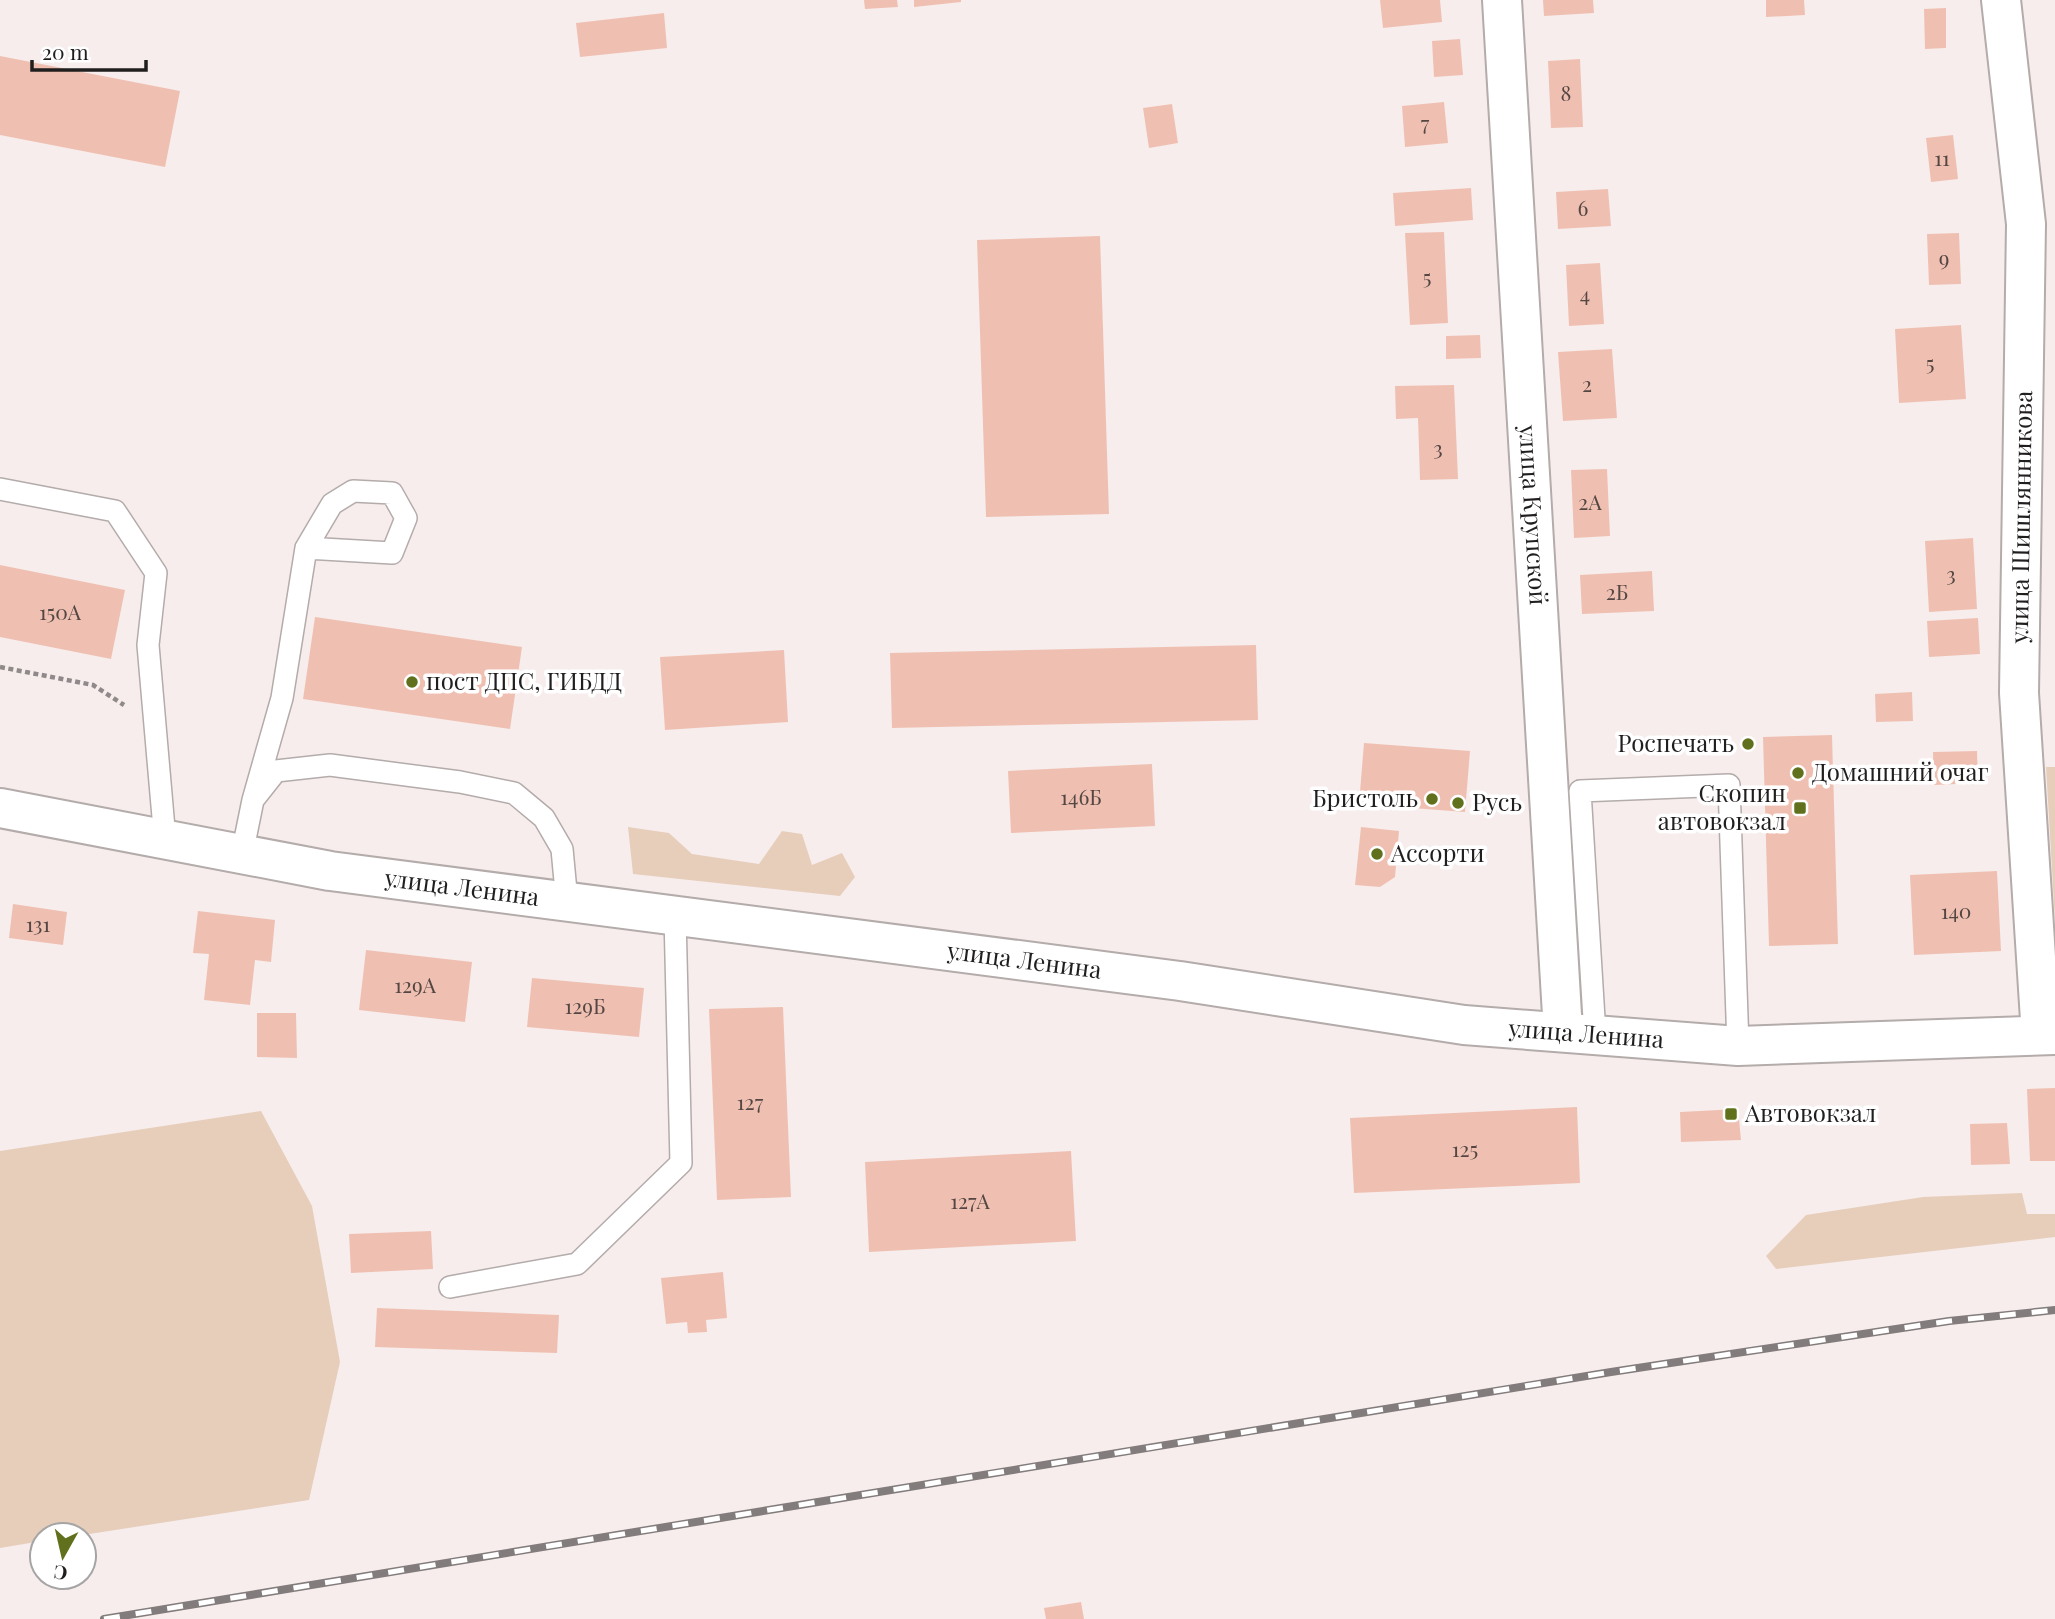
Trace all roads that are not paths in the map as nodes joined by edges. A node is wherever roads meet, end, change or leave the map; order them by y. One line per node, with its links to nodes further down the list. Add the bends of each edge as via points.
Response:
1 (1502, 0): 11 (street, улица Крупской)
2 (2001, 0): 12 (street, улица Шишлянникова, via 2026,224 2019,693)
3 (0, 489): 7 (lane, via 115,511 156,573 148,645)
4 (306, 548): 4 (lane, via 392,553 406,519 392,493 353,491 332,504); 5 (lane, via 282,698)
5 (253, 800): 8 (lane); 9 (lane, via 276,771 330,765 514,793 544,818 562,849)
6 (0, 808): 7 (street, улица Ленина)
7 (165, 839): 8 (street, улица Ленина)
8 (242, 854): 9 (street, улица Ленина, via 330,871)
9 (567, 902): 10 (street, улица Ленина)
10 (674, 916): 11 (street, улица Ленина, via 1180,981 1464,1025); 14 (lane, via 681,1163 577,1264)
11 (1579, 1033): 13 (street, улица Ленина); 13 (lane, via 1580,791 1729,785)
12 (2048, 1035): 13 (street, улица Ленина)
13 (1738, 1046)
14 (450, 1287)

